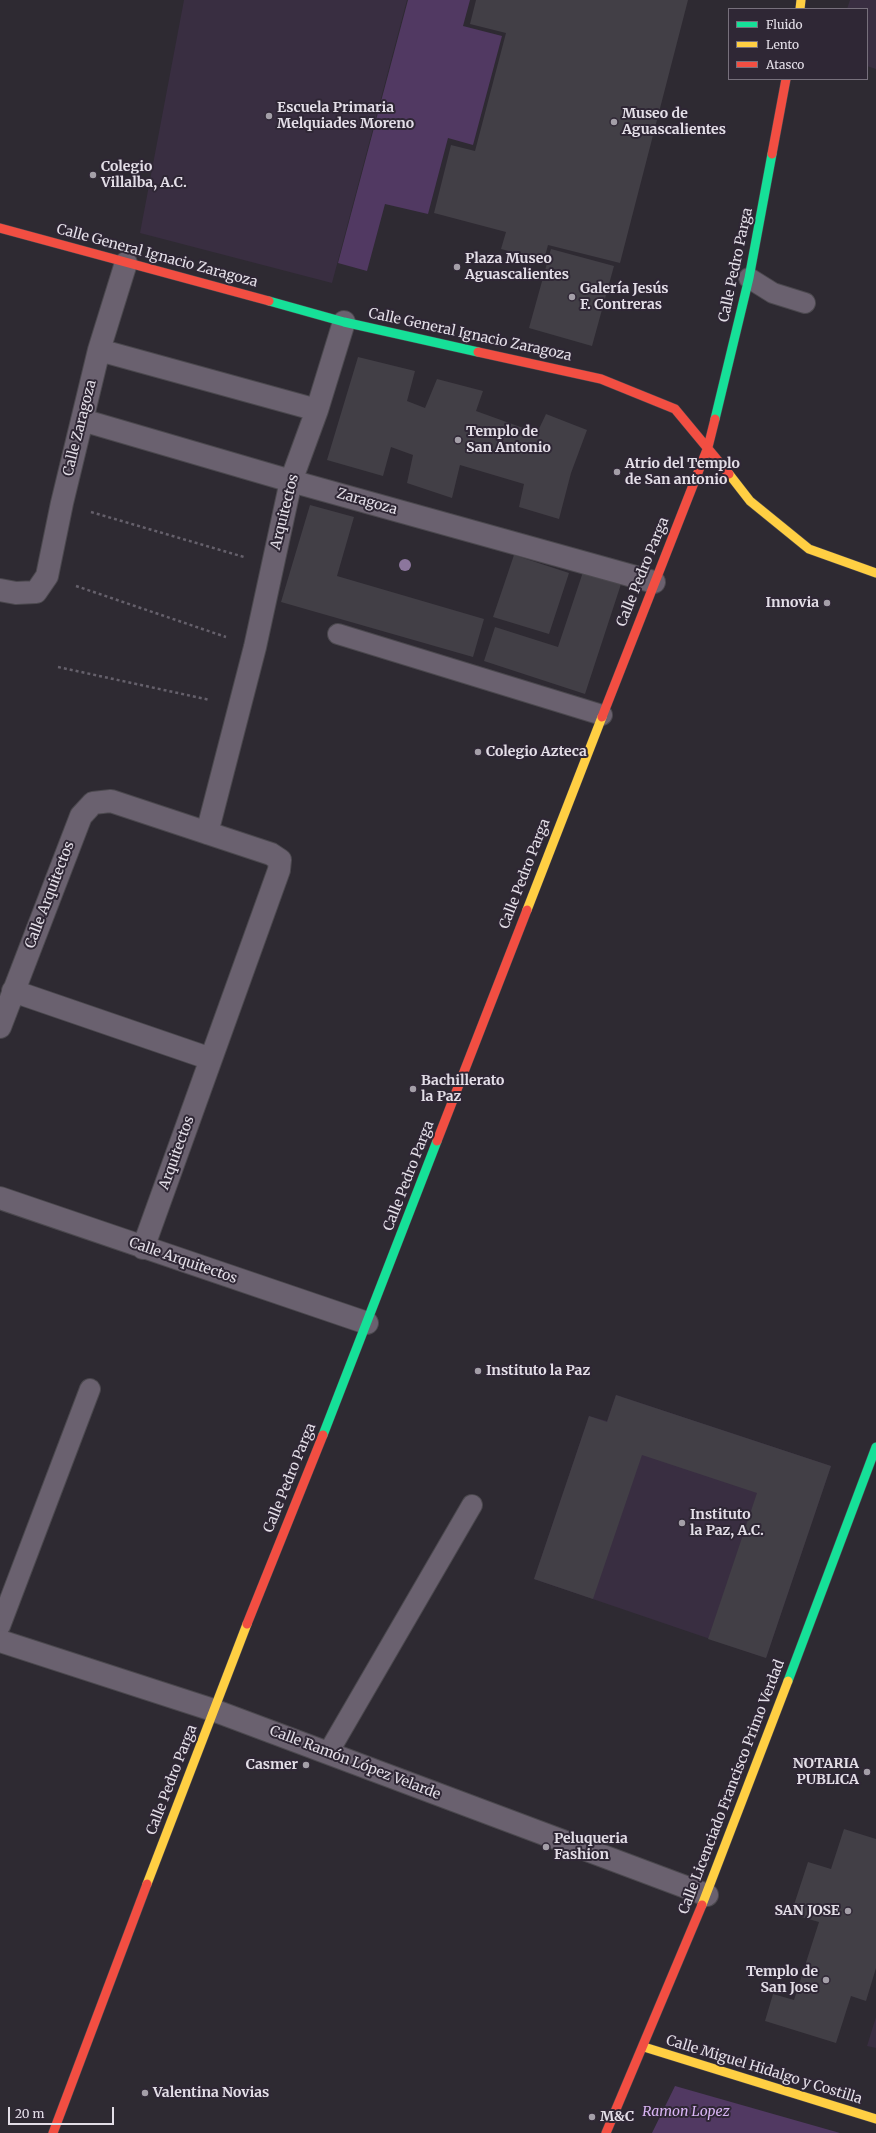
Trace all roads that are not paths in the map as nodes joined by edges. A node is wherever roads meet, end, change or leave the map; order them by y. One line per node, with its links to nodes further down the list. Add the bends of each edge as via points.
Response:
1 (786, 80): 4 (street, Calle Pedro Parga)
2 (0, 228): 3 (street, Calle General Ignacio Zaragoza)
3 (126, 263): 6 (street, Calle General Ignacio Zaragoza); 7 (street, Calle Zaragoza)
4 (749, 278): 5 (lane, via 773,293); 10 (street, Calle Pedro Parga)
5 (805, 303)
6 (344, 322): 8 (street, Arquitectos); 10 (street, Calle General Ignacio Zaragoza, via 601,379 675,409)
7 (99, 350): 8 (street); 9 (street, Calle Zaragoza)
8 (317, 410): 11 (street, Arquitectos)
9 (82, 420): 11 (street, Zaragoza); 14 (street, Calle Zaragoza, via 41,584 16,593)
10 (708, 447): 12 (street, Calle General Ignacio Zaragoza, via 750,501 809,549); 13 (street, Calle Pedro Parga)
11 (291, 481): 13 (street, Zaragoza); 17 (street, Arquitectos, via 255,647)
12 (876, 573)
13 (654, 582): 16 (street, Calle Pedro Parga)
14 (0, 590)
15 (338, 634): 16 (lane)
16 (602, 715): 23 (street, Calle Pedro Parga)
17 (207, 833): 18 (street, Calle Arquitectos, via 111,801 94,803 81,816); 20 (street, Arquitectos, via 271,854 280,860 279,870)
18 (13, 991): 19 (street, Calle Arquitectos); 20 (street)
19 (0, 1027)
20 (211, 1059): 22 (street, Arquitectos)
21 (0, 1198): 22 (street, Calle Arquitectos)
22 (143, 1248): 23 (street, Calle Arquitectos)
23 (367, 1323): 29 (street, Calle Pedro Parga)
24 (90, 1389): 27 (lane)
25 (876, 1447): 31 (street, Calle Licenciado Francisco Primo Verdad)
26 (472, 1505): 30 (lane)
27 (0, 1626)
28 (0, 1641): 29 (street, Calle Ramón López Velarde)
29 (214, 1710): 30 (street, Calle Ramón López Velarde); 34 (street, Calle Pedro Parga)
30 (328, 1753): 31 (street, Calle Ramón López Velarde)
31 (707, 1895): 32 (street, Calle Licenciado Francisco Primo Verdad)
32 (644, 2047): 33 (street, Calle Miguel Hidalgo y Costilla); 35 (street, Calle Licenciado Francisco Primo Verdad)
33 (876, 2119)
34 (53, 2133)
35 (606, 2133)

